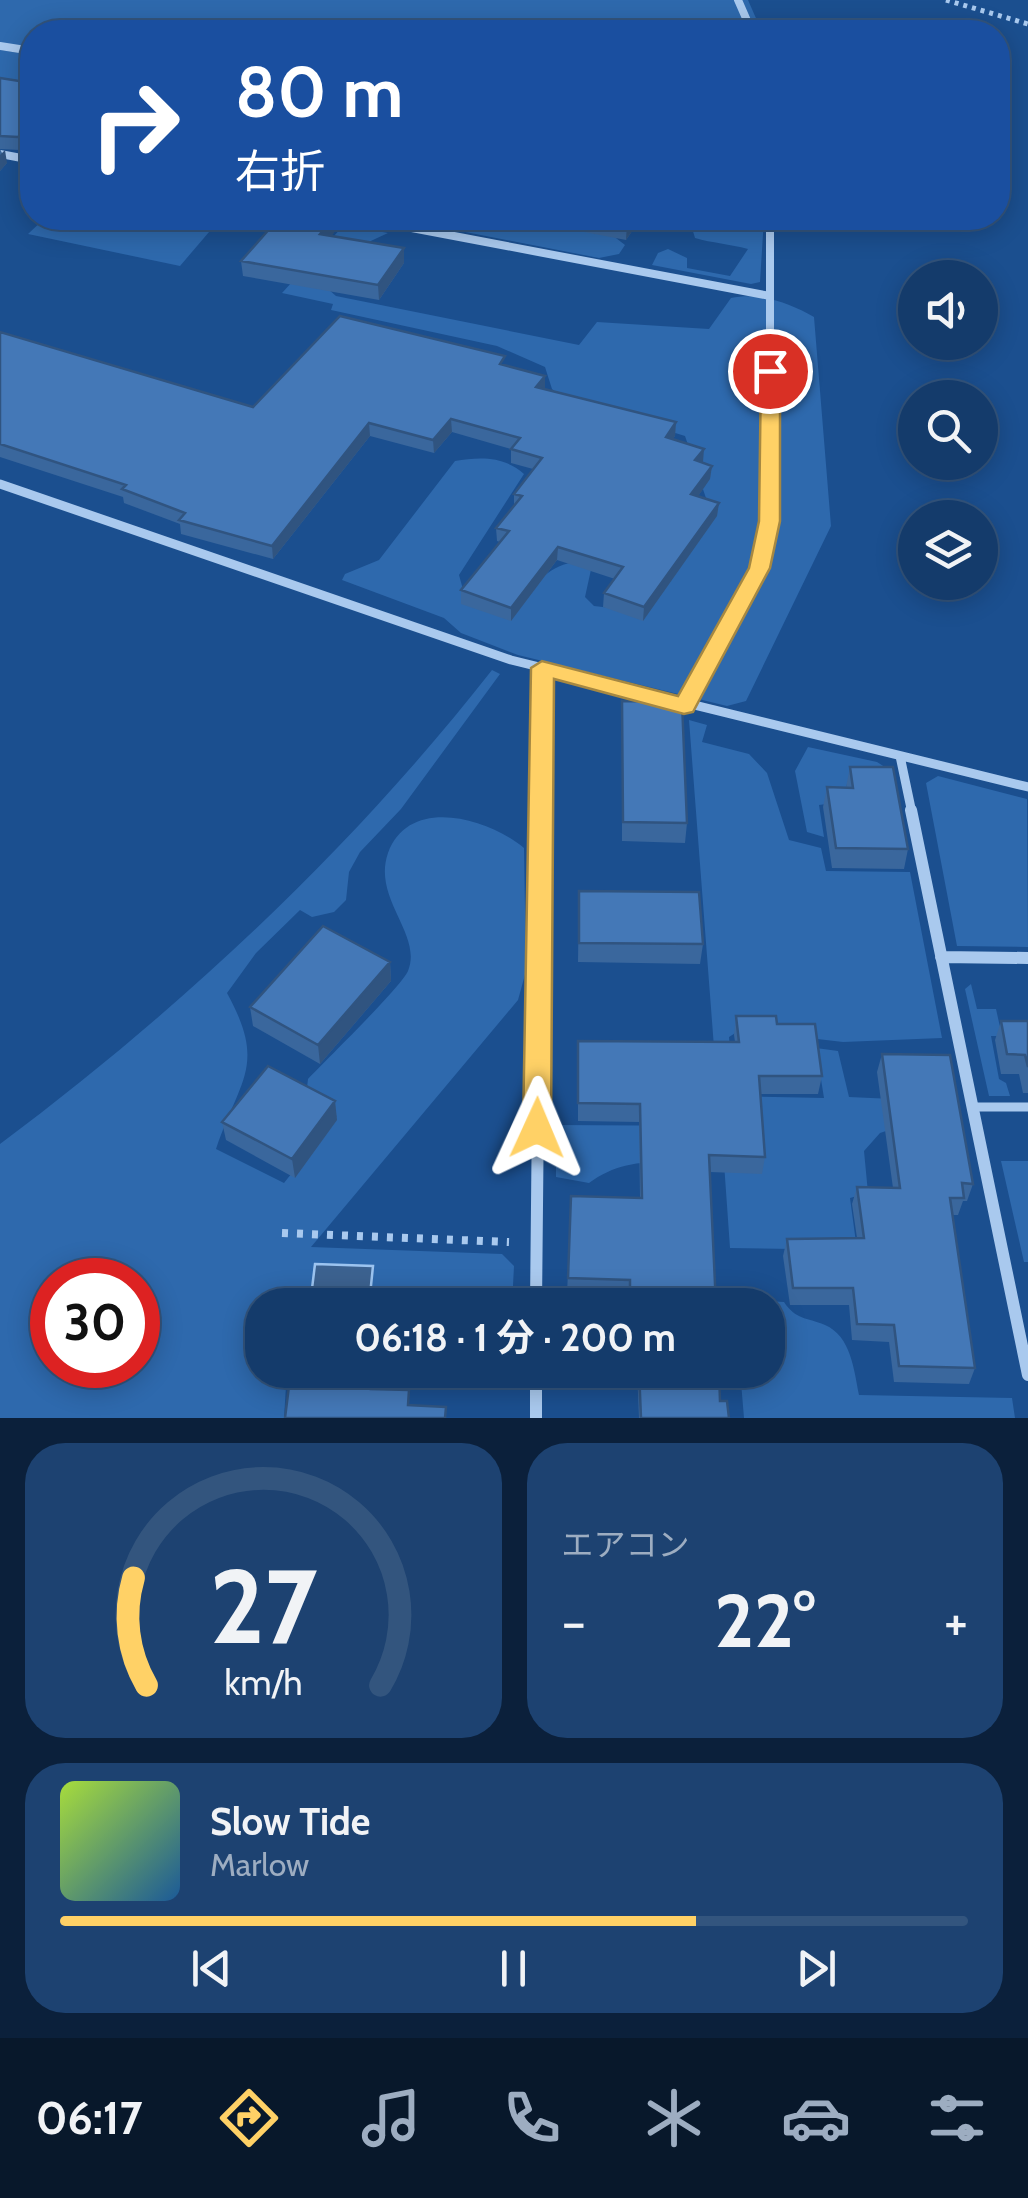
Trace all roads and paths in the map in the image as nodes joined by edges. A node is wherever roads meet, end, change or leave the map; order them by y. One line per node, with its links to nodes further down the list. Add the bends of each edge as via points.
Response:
1 (946, 0): 2 (path)
2 (1028, 24)
3 (422, 230): 5 (street)
4 (770, 230): 5 (street)
5 (770, 296): 8 (street, via 770,521 759,568)
6 (0, 484): 7 (street)
7 (542, 668): 8 (street); 16 (street)
8 (684, 706): 9 (street)
9 (900, 756): 10 (street); 11 (street)
10 (1028, 787)
11 (941, 956): 12 (street); 13 (street)
12 (1028, 958)
13 (972, 1107): 14 (lane); 18 (street)
14 (1028, 1108)
15 (282, 1233): 16 (path)
16 (536, 1244): 17 (street)
17 (536, 1288)
18 (1028, 1375)
19 (536, 1388): 20 (street)
20 (536, 1418)

